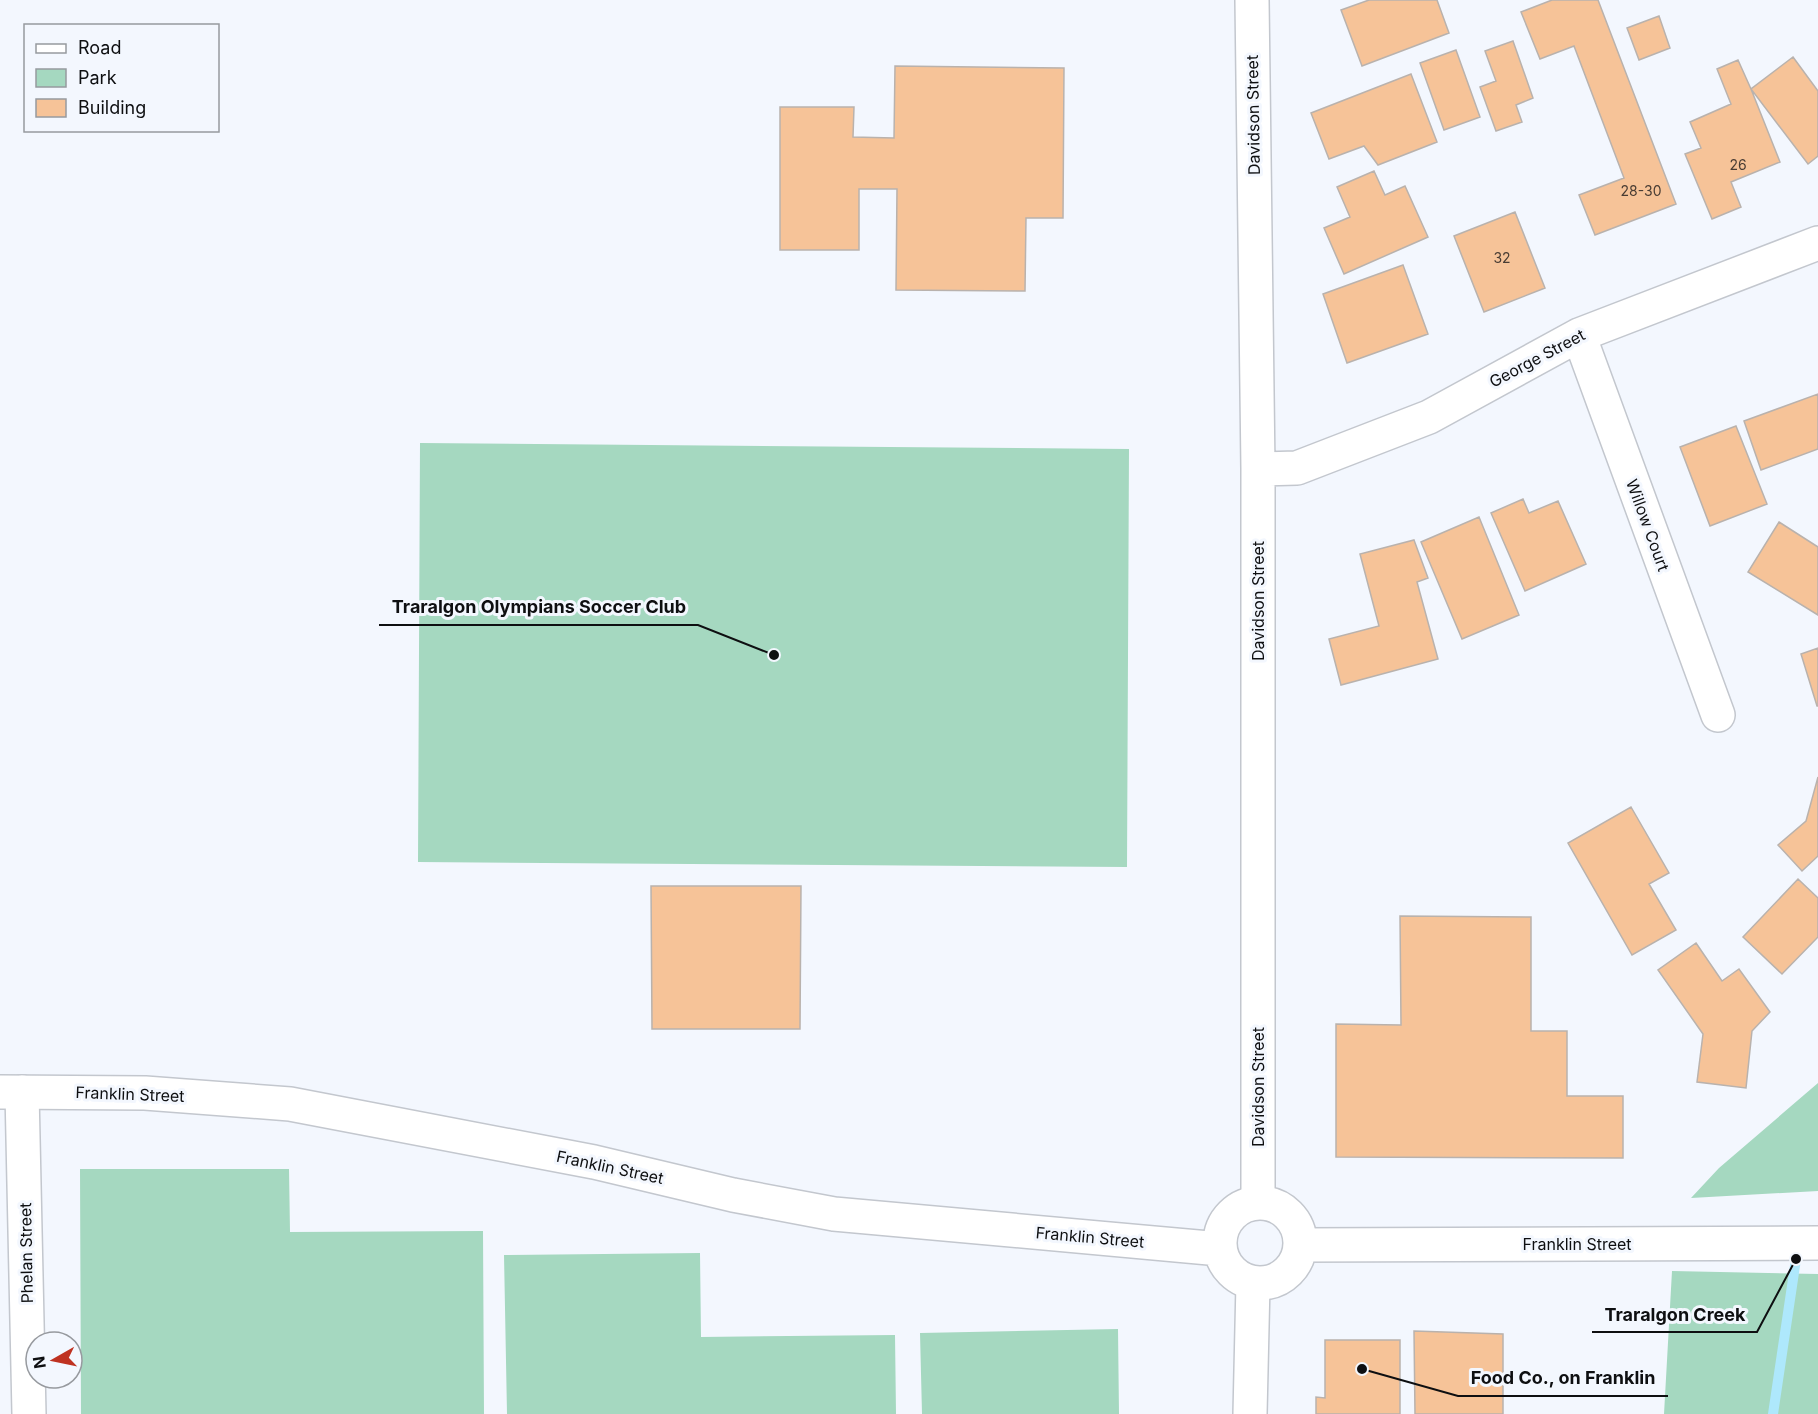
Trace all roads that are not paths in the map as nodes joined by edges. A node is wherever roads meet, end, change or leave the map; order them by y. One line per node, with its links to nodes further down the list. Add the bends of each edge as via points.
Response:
1 (1252, 0): 4 (street, Davidson Street)
2 (1818, 243): 3 (street, George Street)
3 (1579, 334): 4 (street, George Street, via 1429,417 1297,468); 5 (street, Willow Court)
4 (1258, 469): 7 (street, Davidson Street)
5 (1718, 715)
6 (11, 1092): 10 (street, Franklin Street, via 145,1093 290,1104 594,1162 834,1214); 12 (street, Phelan Street)
7 (1258, 1202): 9 (street, via 1274,1205 1288,1214 1298,1228); 10 (street, via 1241,1206 1228,1217 1221,1232)
8 (1818, 1243): 9 (street, Franklin Street)
9 (1300, 1245): 11 (street, via 1296,1262 1285,1275 1270,1282)
10 (1220, 1249): 11 (street, via 1226,1265 1237,1277)
11 (1253, 1283): 13 (street)
12 (29, 1414)
13 (1250, 1414)

